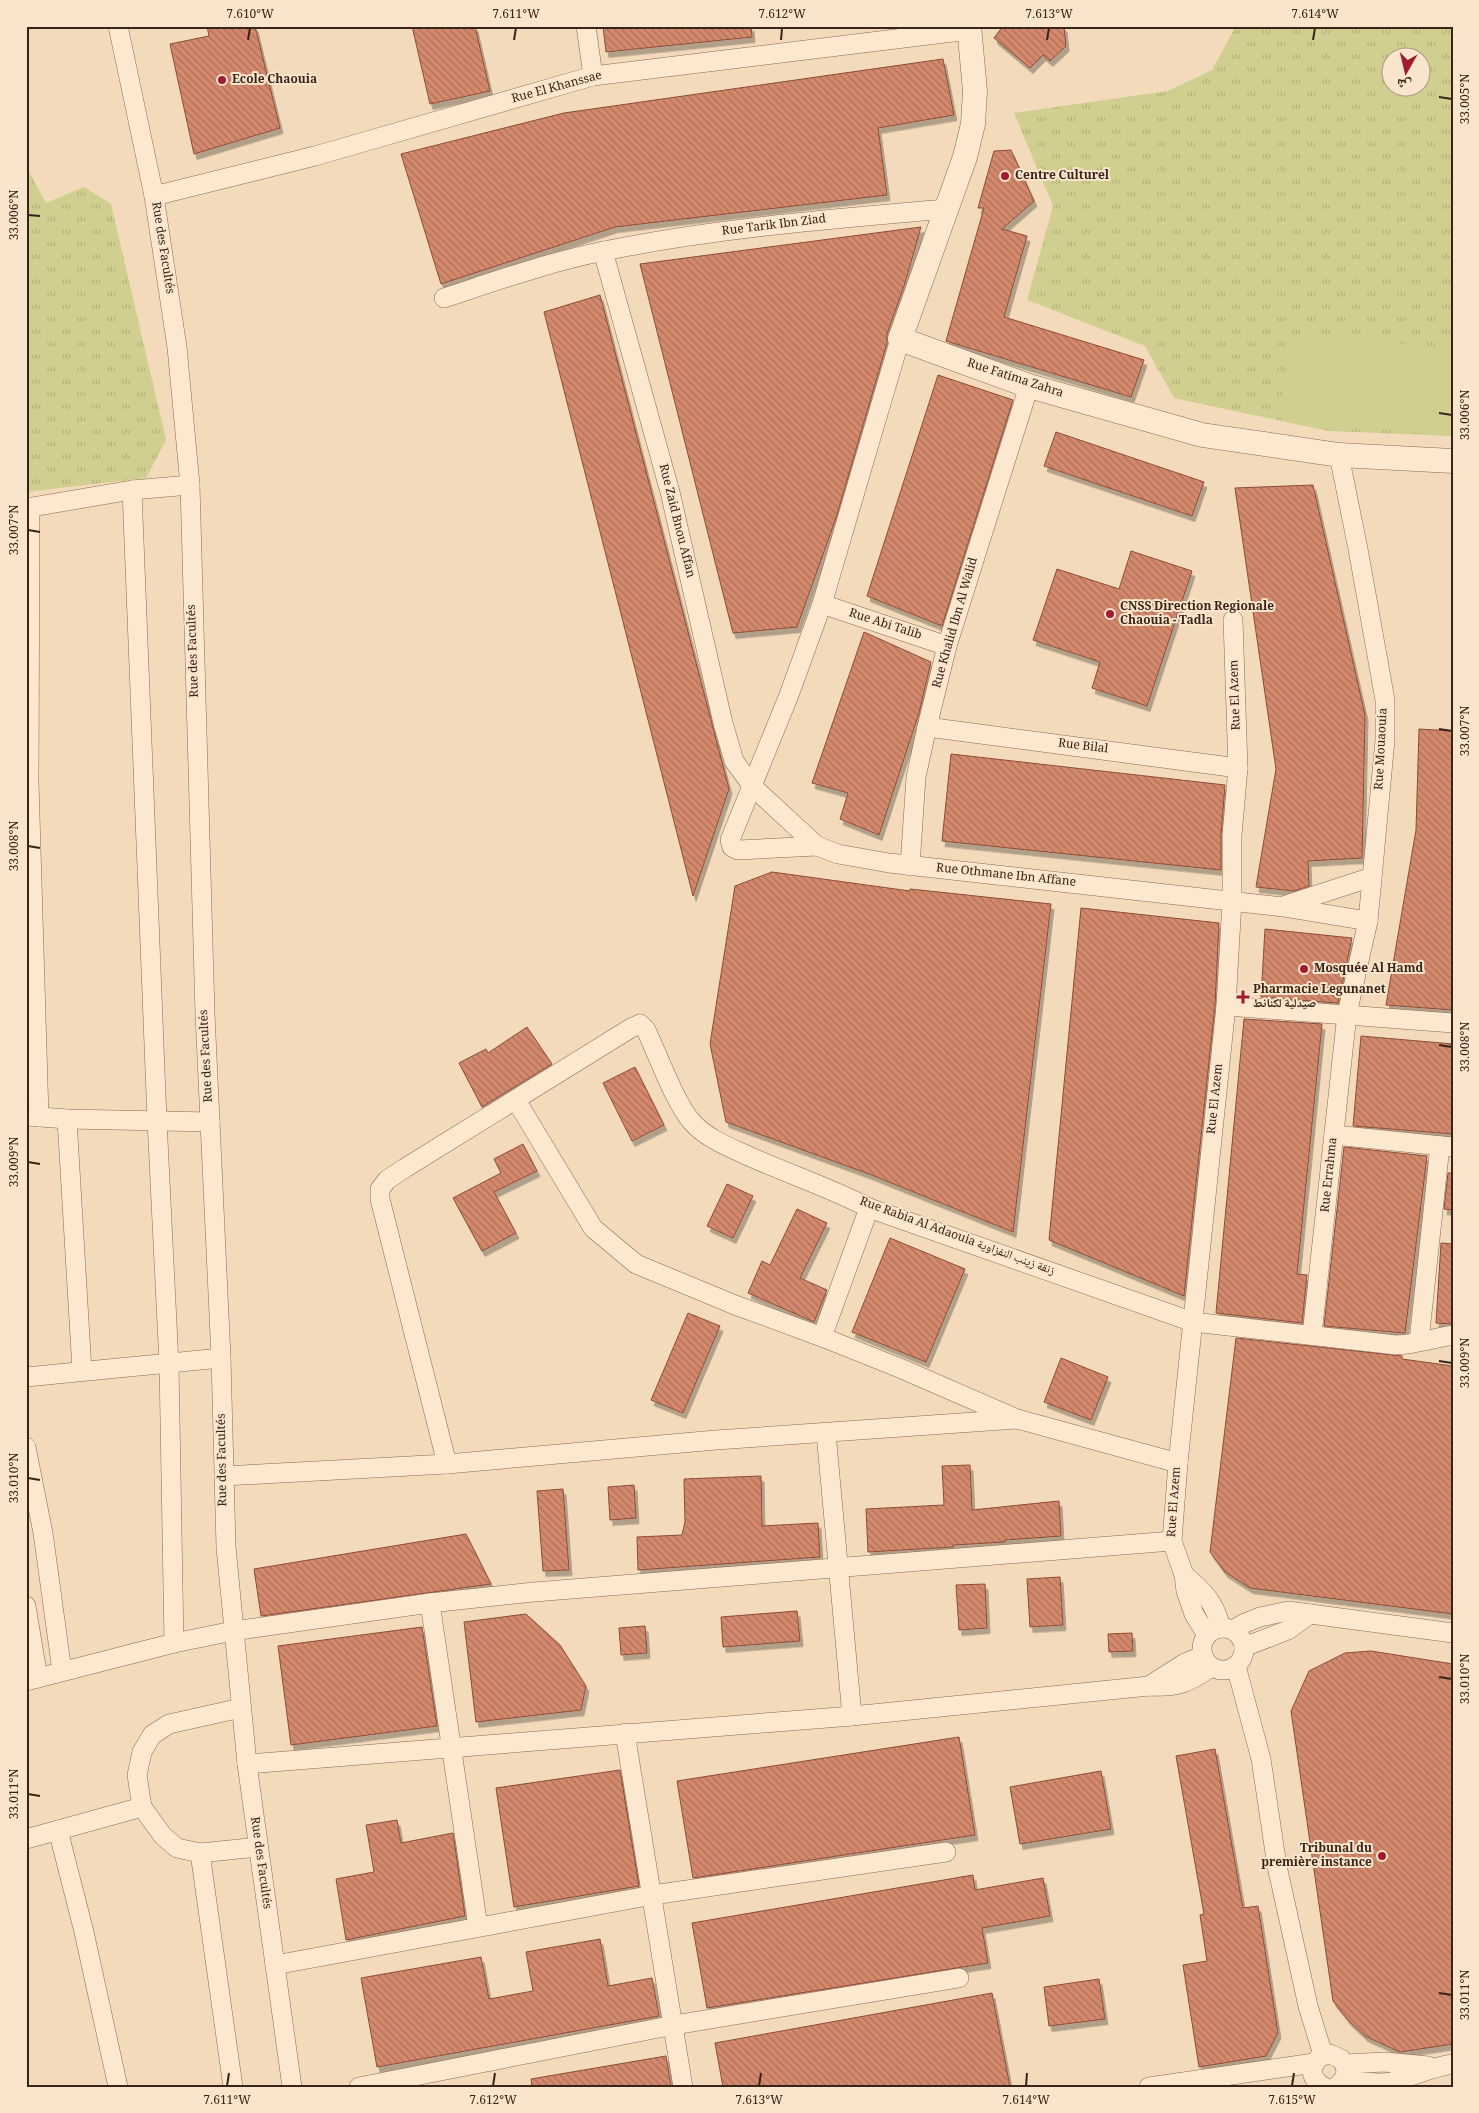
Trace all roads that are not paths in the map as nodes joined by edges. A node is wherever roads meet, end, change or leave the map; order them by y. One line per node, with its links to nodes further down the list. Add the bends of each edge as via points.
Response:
1 (118, 26): 5 (street, Rue des Facultés)
2 (586, 26): 4 (street)
3 (969, 28): 4 (street, Rue El Khanssae); 6 (street, via 975,91 973,124)
4 (593, 76): 5 (street, Rue El Khanssae, via 315,156)
5 (154, 196): 13 (street, Rue des Facultés, via 177,347)
6 (946, 209): 7 (street, Rue Tarik Ibn Ziad, via 753,227); 9 (street)
7 (603, 251): 8 (street, Rue Tarik Ibn Ziad); 22 (street, Rue Zaid Bnou Affan, via 670,492 734,761)
8 (444, 298)
9 (900, 339): 10 (street, Rue Fatima Zahra); 16 (street)
10 (1029, 386): 11 (street, Rue Fatima Zahra, via 1202,435); 18 (street, Rue Khalid Ibn Al Walid)
11 (1340, 455): 12 (street, Rue Fatima Zahra); 26 (street, Rue Mouaouia, via 1385,700 1385,740)
12 (1453, 461)
13 (190, 485): 14 (street); 37 (street, Rue des Facultés)
14 (132, 490): 15 (street); 36 (street)
15 (28, 507): 19 (street)
16 (822, 604): 18 (street, Rue Abi Talib); 22 (street)
17 (1234, 620): 21 (street, Rue El Azem)
18 (947, 646): 20 (street, Rue Khalid Ibn Al Walid)
19 (28, 665): 25 (street)
20 (927, 727): 21 (street, Rue Bilal); 24 (street, Rue Khalid Ibn Al Walid, via 916,777)
21 (1238, 768): 27 (street, Rue El Azem, via 1232,835)
22 (753, 787): 23 (street, Rue Othmane Ibn Affane); 23 (street, via 735,824 730,840 732,846 738,850)
23 (817, 846): 24 (street, Rue Othmane Ibn Affane, via 838,854)
24 (910, 866): 27 (street, Rue Othmane Ibn Affane)
25 (28, 871): 34 (street)
26 (1372, 876): 28 (street, Rue Othmane Ibn Affane); 29 (street, Rue Mouaouia)
27 (1232, 901): 28 (street, Rue Othmane Ibn Affane); 30 (street, Rue El Azem)
28 (1283, 907): 29 (street, Rue Othmane Ibn Affane)
29 (1368, 920): 31 (street, Rue Mouaouia)
30 (1226, 1006): 31 (street); 41 (street, Rue El Azem)
31 (1347, 1014): 32 (street); 38 (street, Rue Errahma)
32 (1453, 1023)
33 (516, 1100): 40 (street, Rue Rabia Al Adaouia زنقة زينب النفزاوية, via 640,1024 692,1122 718,1142); 44 (street, via 593,1228 636,1264); 53 (street, via 387,1180 380,1189)
34 (32, 1116): 35 (street)
35 (67, 1119): 36 (street); 48 (street)
36 (156, 1120): 37 (street); 47 (street)
37 (210, 1122): 46 (street, Rue des Facultés)
38 (1334, 1135): 39 (street); 42 (street, Rue Errahma)
39 (1447, 1147): 45 (street)
40 (869, 1208): 41 (street, Rue Rabia Al Adaouia زنقة زينب النفزاوية); 44 (street)
41 (1192, 1322): 42 (street, Rue Rabia Al Adaouia زنقة زينب النفزاوية); 54 (street, Rue El Azem)
42 (1312, 1335): 45 (street, Rue Rabia Al Adaouia زنقة زينب النفزاوية, via 1396,1345)
43 (1453, 1335): 45 (street, Rue Rabia Al Adaouia زنقة زينب النفزاوية)
44 (822, 1337): 50 (street)
45 (1420, 1341)
46 (221, 1358): 47 (street); 55 (street, Rue des Facultés)
47 (169, 1364): 48 (street); 65 (street)
48 (82, 1372): 49 (street)
49 (26, 1377)
50 (1017, 1419): 51 (street); 54 (street)
51 (826, 1433): 53 (street); 58 (street)
52 (26, 1447): 56 (street)
53 (447, 1464): 55 (street)
54 (1178, 1464): 57 (street, Rue El Azem)
55 (224, 1476): 62 (street, Rue des Facultés)
56 (35, 1533): 69 (street)
57 (1172, 1541): 58 (street); 63 (street, Rue El Azem, via 1184,1575 1200,1588 1217,1610)
58 (838, 1568): 59 (street); 72 (street)
59 (430, 1603): 62 (street); 74 (street)
60 (26, 1606): 70 (street)
61 (1310, 1614): 63 (street, via 1288,1611); 64 (street); 66 (street, via 1288,1630)
62 (233, 1631): 65 (street); 71 (street, Rue des Facultés)
63 (1220, 1631): 66 (street, via 1241,1637); 67 (street, via 1202,1645)
64 (1453, 1634)
65 (174, 1643): 69 (street)
66 (1244, 1647): 68 (street, via 1241,1661)
67 (1207, 1662): 68 (street, via 1220,1671); 72 (street, via 1196,1678 1181,1685)
68 (1236, 1666): 87 (street, via 1261,1758 1277,1866)
69 (62, 1671): 70 (street)
70 (32, 1680)
71 (241, 1708): 75 (street, Rue des Facultés); 76 (street, via 169,1724 152,1735 142,1752 137,1775)
72 (852, 1716): 73 (street)
73 (625, 1733): 74 (street); 82 (street)
74 (450, 1748): 75 (street); 83 (street)
75 (247, 1764): 79 (street, Rue des Facultés)
76 (142, 1807): 77 (street); 81 (street, via 163,1836 177,1848)
77 (58, 1830): 78 (street); 90 (street)
78 (26, 1839)
79 (258, 1847): 81 (street); 84 (street, Rue des Facultés)
80 (946, 1852): 82 (street)
81 (200, 1853): 91 (street)
82 (653, 1895): 83 (street); 86 (street)
83 (478, 1927): 84 (street)
84 (274, 1965): 92 (street, Rue des Facultés)
85 (959, 1978): 86 (street)
86 (674, 2025): 93 (street); 94 (street)
87 (1318, 2059): 89 (street, via 1312,2074); 89 (street, via 1336,2055); 95 (street)
88 (1453, 2064): 89 (street, via 1391,2082)
89 (1328, 2081)
90 (118, 2087)
91 (233, 2087)
92 (292, 2087)
93 (359, 2087)
94 (683, 2087)
95 (1149, 2087)

